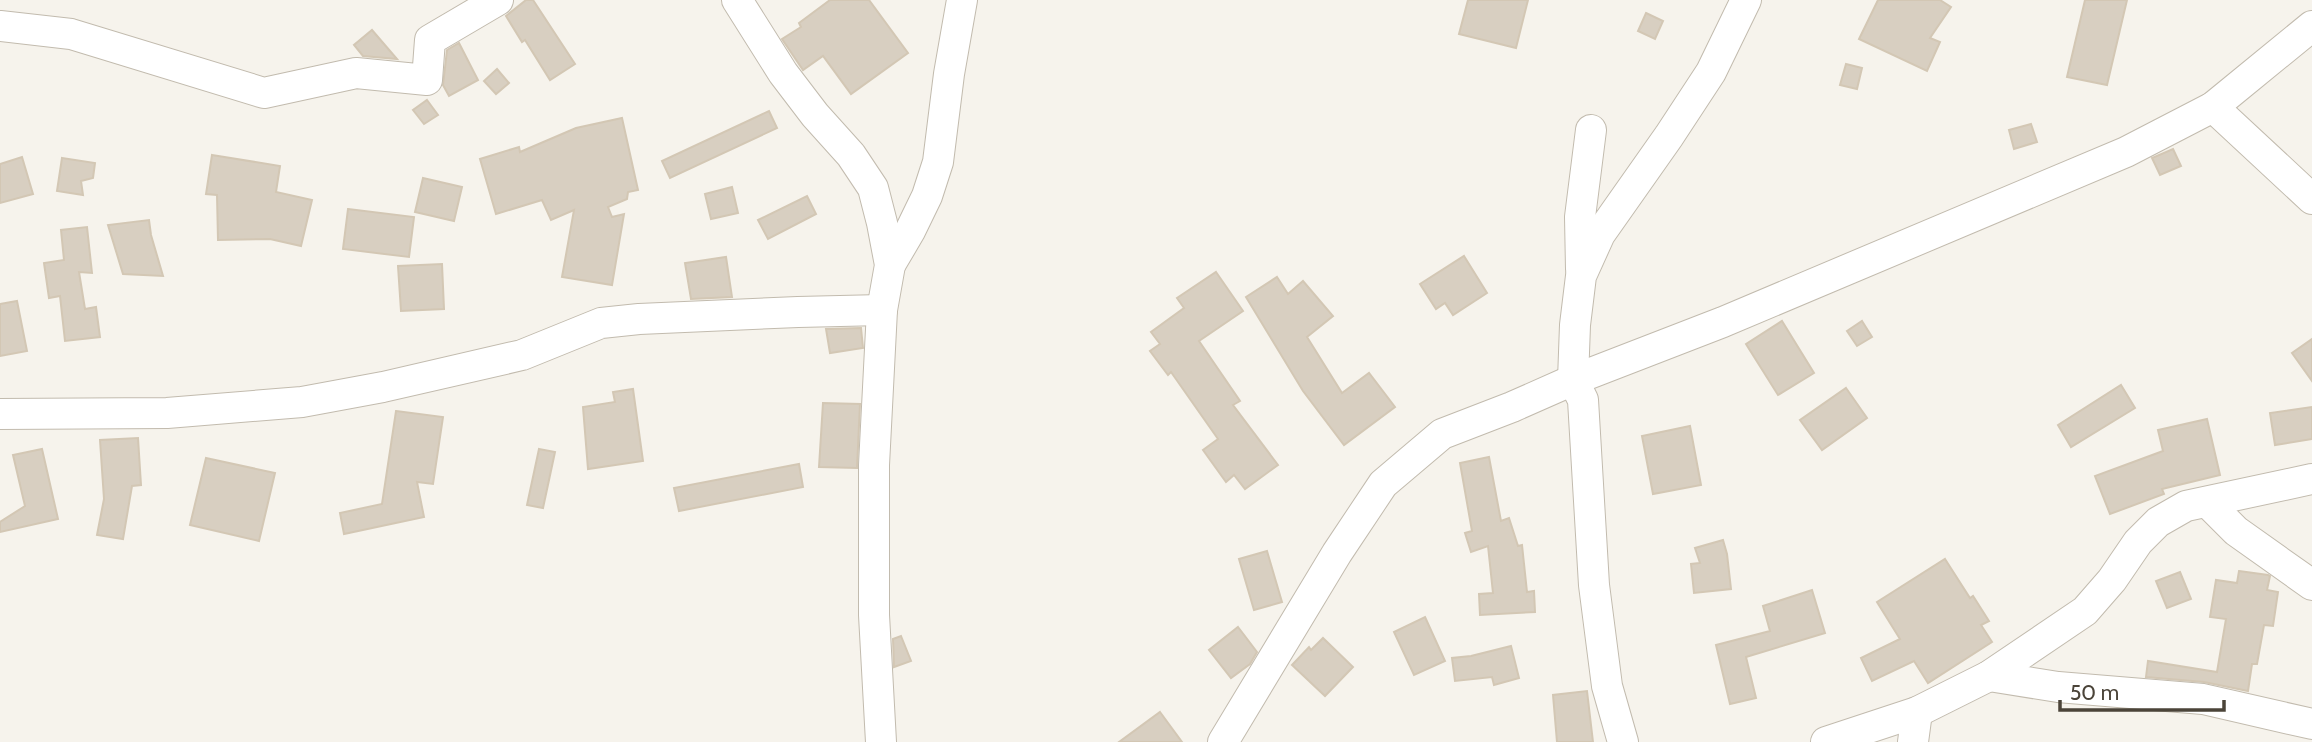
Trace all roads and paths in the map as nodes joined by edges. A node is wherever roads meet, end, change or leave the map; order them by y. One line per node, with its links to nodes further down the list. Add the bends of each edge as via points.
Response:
1 (498, 0): 5 (street, via 430,40 427,80 356,73 264,93 71,34)
2 (737, 0): 10 (street, via 783,73 873,188)
3 (962, 0): 10 (street, via 939,162 916,219)
4 (1746, 0): 11 (street, via 1711,72 1600,234)
5 (0, 26)
6 (2312, 26): 7 (street)
7 (2213, 107): 9 (street); 13 (street, via 2114,158)
8 (1591, 130): 11 (street, via 1580,217)
9 (2312, 199)
10 (890, 265): 12 (street)
11 (1581, 276): 13 (street)
12 (882, 310): 14 (street, via 601,323 522,355 302,402 166,413); 21 (street, via 874,465 874,615)
13 (1573, 380): 22 (street, via 1442,434 1383,484); 23 (street, via 1583,400 1594,585 1607,687)
14 (0, 414)
15 (2312, 479): 16 (street)
16 (2207, 502): 17 (street, via 2235,531); 18 (street, via 2186,506 2158,522 2085,611)
17 (2312, 585)
18 (1989, 676): 19 (street); 20 (street, via 2058,687 2203,699)
19 (1917, 712): 24 (street); 25 (street)
20 (2312, 724)
21 (881, 742)
22 (1223, 742)
23 (1623, 742)
24 (1826, 742)
25 (1913, 742)

